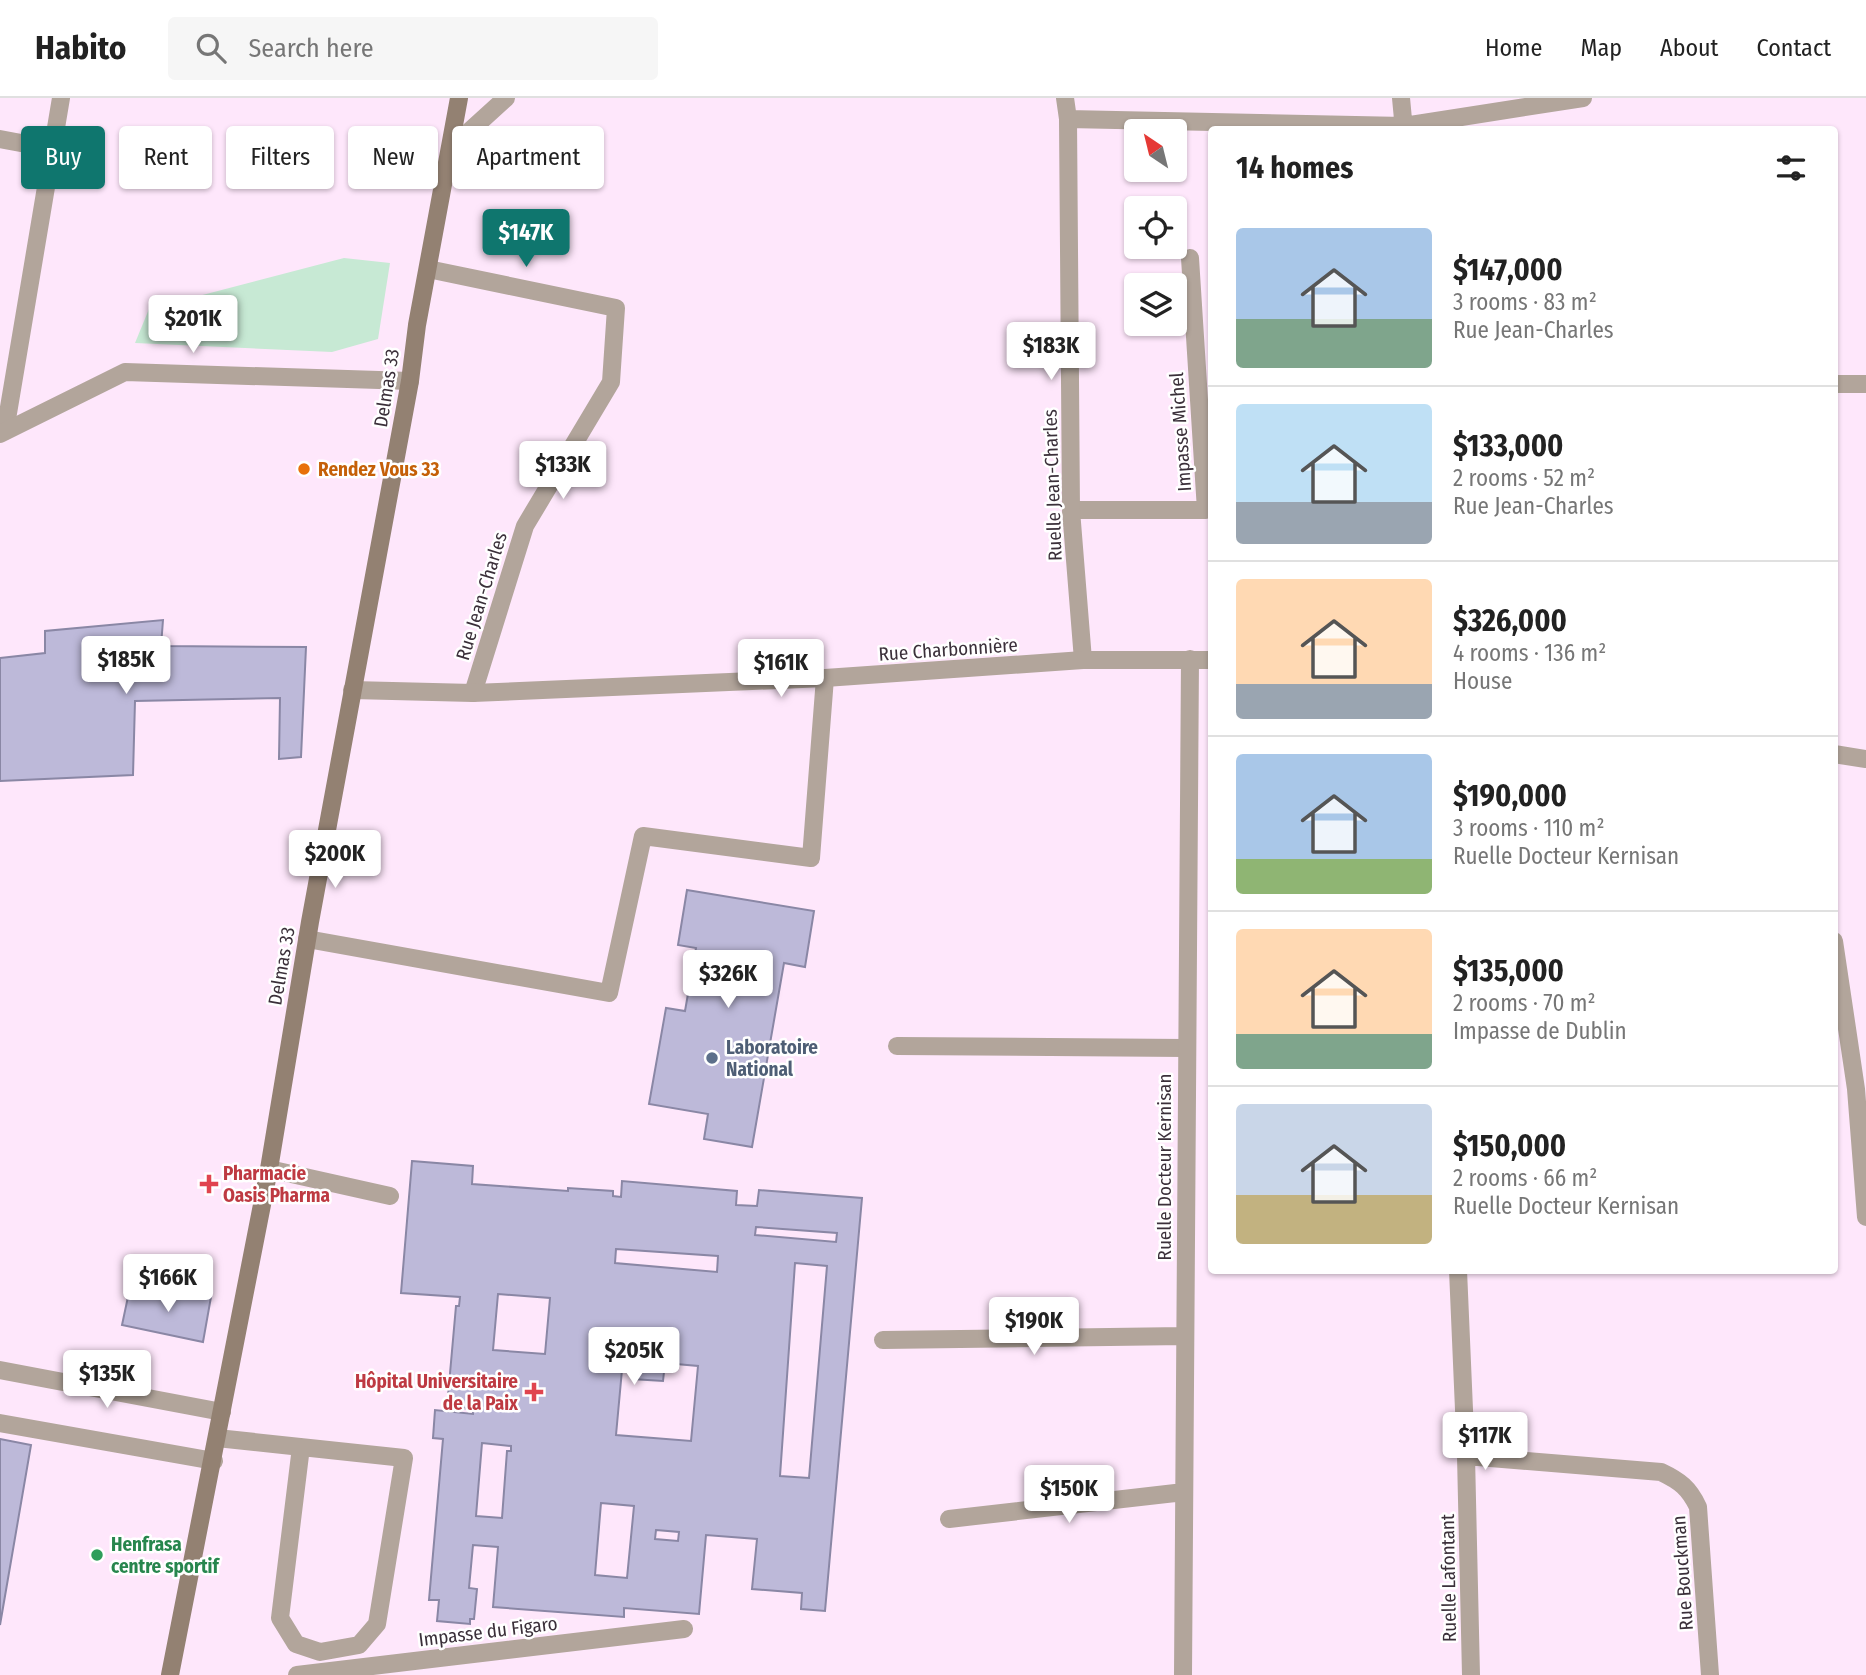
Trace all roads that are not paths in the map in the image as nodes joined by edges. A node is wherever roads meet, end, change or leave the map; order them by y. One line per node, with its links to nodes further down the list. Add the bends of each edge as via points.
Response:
1 (61, 98): 8 (street)
2 (459, 98): 14 (main road, Delmas 33)
3 (506, 98): 14 (street)
4 (1065, 98): 7 (street, Ruelle Jean-Charles)
5 (1401, 98): 10 (street)
6 (1583, 98): 11 (street)
7 (1068, 119): 9 (street); 22 (street, Ruelle Jean-Charles)
8 (57, 126)
9 (1329, 126)
10 (1404, 126)
11 (1416, 126)
12 (0, 139): 13 (street)
13 (21, 143)
14 (451, 148): 17 (main road, Delmas 33)
15 (46, 189): 21 (street)
16 (1190, 258): 22 (street, Impasse Michel, via 1206,510)
17 (428, 269): 18 (main road, Delmas 33); 28 (street, Rue Jean-Charles, via 616,308 611,382 525,526)
18 (410, 381): 21 (street, via 125,372); 27 (main road, Delmas 33)
19 (1838, 384): 20 (street)
20 (1866, 384)
21 (2, 432)
22 (1071, 510): 24 (street, Ruelle Jean-Charles)
23 (1190, 659): 24 (street, Rue Charbonnière); 25 (street, Rue Charbonnière); 34 (street, Ruelle Docteur Kernisan)
24 (1083, 660): 26 (street, Rue Charbonnière)
25 (1208, 660)
26 (825, 678): 28 (street, Rue Charbonnière); 31 (street, via 811,858 643,836 609,993)
27 (352, 690): 28 (street, Rue Charbonnière); 31 (main road, Delmas 33)
28 (473, 693)
29 (1838, 755): 30 (street)
30 (1866, 759)
31 (307, 939): 35 (main road, Delmas 33)
32 (1838, 968): 37 (street, via 1856,1089)
33 (897, 1046): 34 (street)
34 (1186, 1048): 39 (street, Ruelle Docteur Kernisan)
35 (269, 1169): 36 (street); 42 (main road, Delmas 33)
36 (390, 1196)
37 (1866, 1217)
38 (1458, 1274): 46 (street, Ruelle Lafontant)
39 (1184, 1336): 40 (street); 48 (street, Ruelle Docteur Kernisan)
40 (883, 1340)
41 (0, 1370): 42 (street)
42 (222, 1412): 44 (main road, Delmas 33)
43 (0, 1423): 47 (street)
44 (217, 1438): 45 (street); 47 (main road, Delmas 33)
45 (301, 1447): 45 (street, via 279,1618 296,1644 320,1652 359,1645 377,1624 404,1458)
46 (1466, 1456): 54 (street, Ruelle Lafontant); 55 (street, Rue Bouckman, via 1661,1472 1679,1480 1698,1507)
47 (214, 1461): 51 (main road, Delmas 33)
48 (1184, 1492): 49 (street); 53 (street, Ruelle Docteur Kernisan)
49 (949, 1519)
50 (684, 1629): 52 (street, Impasse du Figaro)
51 (170, 1675)
52 (297, 1675)
53 (1183, 1675)
54 (1471, 1675)
55 (1710, 1675)

